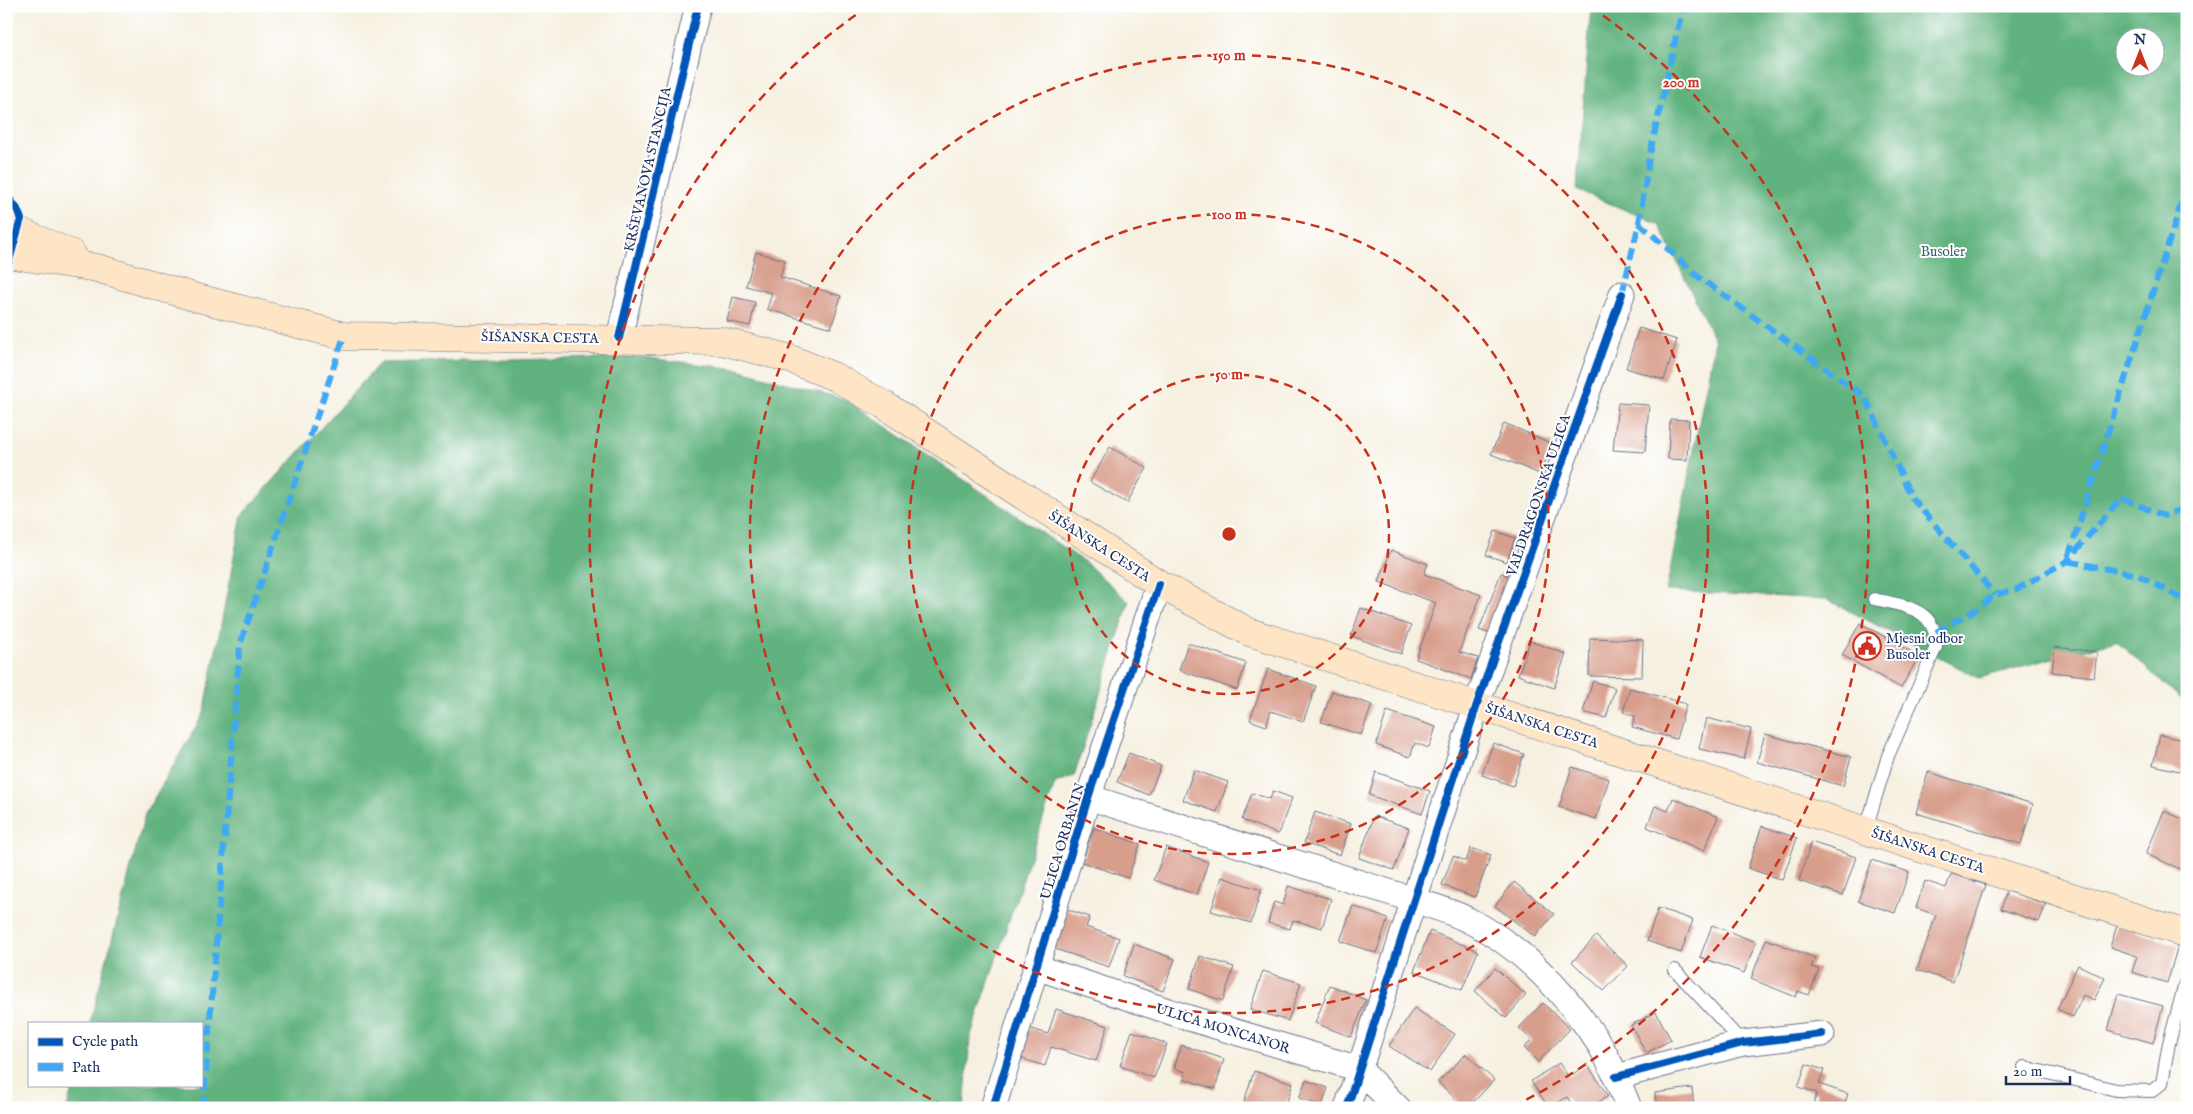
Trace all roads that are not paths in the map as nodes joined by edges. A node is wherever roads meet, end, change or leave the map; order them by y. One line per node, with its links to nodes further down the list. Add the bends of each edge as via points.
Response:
1 (698, 6): 6 (street, KRŠEVANOVA STANCIJA)
2 (6, 223): 4 (main road, ŠIŠANSKA CESTA)
3 (6, 254): 4 (main road, ŠIŠANSKA CESTA)
4 (97, 268): 6 (main road, ŠIŠANSKA CESTA, via 344,336)
5 (1622, 294): 9 (street, VALDRAGONSKA ULICA)
6 (619, 338): 7 (main road, ŠIŠANSKA CESTA, via 722,341 788,358 835,377 884,404)
7 (1160, 584): 9 (main road, ŠIŠANSKA CESTA, via 1249,632); 10 (street, ULICA ORBANIN)
8 (1874, 600): 11 (lane, via 1912,608 1928,618 1936,632 1936,647 1888,756)
9 (1477, 704): 11 (main road, ŠIŠANSKA CESTA); 12 (street)
10 (1088, 797): 12 (street, ULICA ORBANIN); 14 (street, ULICA ORBANIN)
11 (1866, 829): 13 (main road, ŠIŠANSKA CESTA)
12 (1414, 900): 20 (street); 21 (street, ULICA ORBANIN, via 1466,919 1520,953 1575,1013 1598,1043)
13 (2187, 934)
14 (1036, 967): 20 (street, ULICA MONCANOR, via 1189,1018); 22 (street, ULICA ORBANIN)
15 (1675, 970): 18 (lane)
16 (2187, 976): 19 (lane, via 2162,1083 2152,1091 2116,1090)
17 (1822, 1034): 18 (street)
18 (1743, 1043): 21 (street)
19 (2024, 1067)
20 (1359, 1069): 23 (street); 24 (street, ULICA MONCANOR)
21 (1616, 1077): 25 (street, ULICA ORBANIN)
22 (992, 1108)
23 (1346, 1108)
24 (1398, 1108)
25 (1629, 1108)

